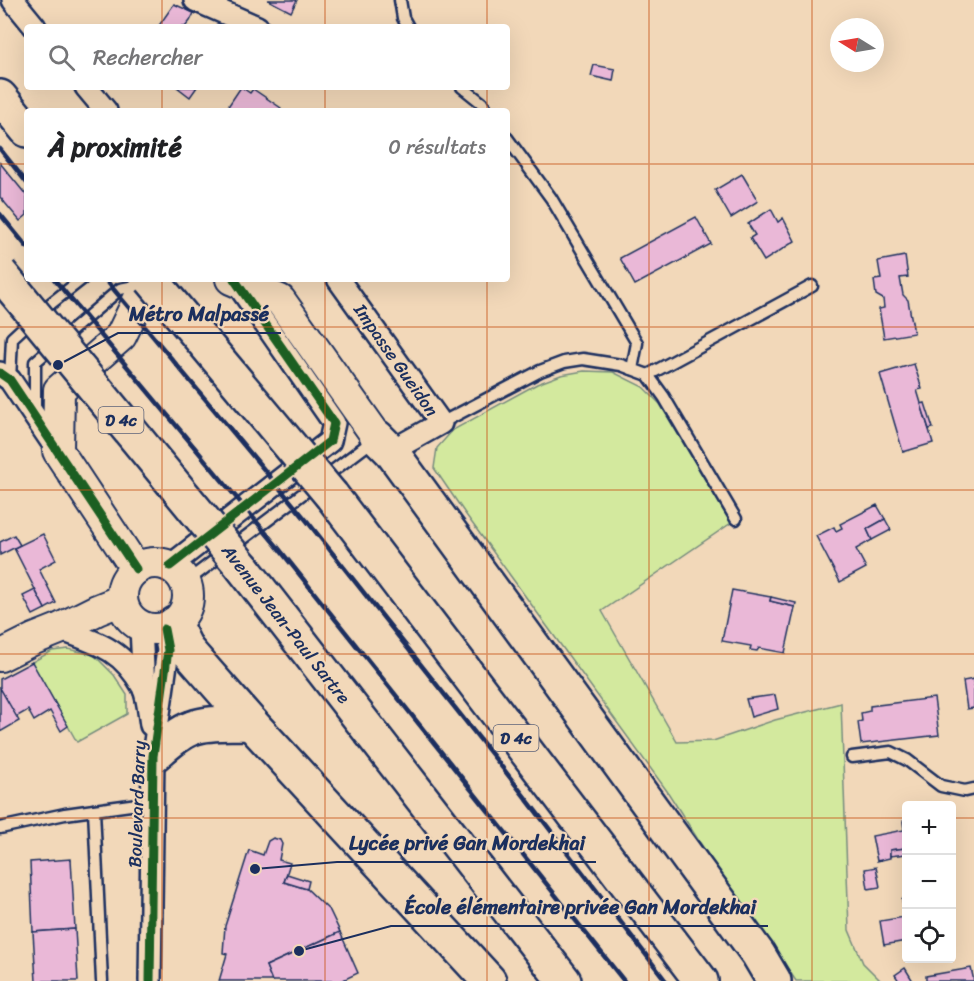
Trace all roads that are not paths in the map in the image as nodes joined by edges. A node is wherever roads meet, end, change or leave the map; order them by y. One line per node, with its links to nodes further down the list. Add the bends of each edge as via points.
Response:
1 (13, 0): 4 (street)
2 (195, 0): 5 (street)
3 (400, 0): 6 (lane)
4 (33, 24)
5 (250, 24)
6 (406, 24)
7 (88, 90): 9 (street)
8 (466, 90): 10 (lane)
9 (104, 108)
10 (485, 108)
11 (510, 142): 22 (lane, via 551,198 637,343)
12 (0, 273): 47 (highway, Avenue Jean-Paul Sartre / D 4c, bridge, via 243,568)
13 (78, 282): 24 (lane, via 12,338)
14 (145, 282): 25 (lane, via 120,289 35,362)
15 (148, 282): 28 (street, via 121,336 59,390)
16 (150, 282): 48 (highway, D 4c, bridge, via 332,496)
17 (235, 282): 31 (street, via 334,423 330,441)
18 (243, 282): 21 (street)
19 (340, 282): 26 (street, Impasse Gueidon)
20 (812, 286): 23 (lane)
21 (271, 290): 27 (street)
22 (632, 369): 23 (lane); 26 (lane, via 604,361 564,362)
23 (648, 375): 29 (lane)
24 (5, 376): 25 (street)
25 (34, 416): 28 (street)
26 (441, 423): 27 (street, Impasse Gueidon)
27 (384, 444): 31 (lane); 49 (highway)
28 (58, 451): 30 (street)
29 (736, 519)
30 (136, 569): 31 (street, via 158,563); 32 (street, via 123,588)
31 (178, 574): 33 (street, via 189,593 188,605 183,616)
32 (122, 600): 33 (street, via 132,620); 34 (street)
33 (160, 627): 36 (street); 37 (highway, via 187,650); 38 (street, Boulevard Barry, via 168,650)
34 (59, 630): 35 (street); 36 (street, via 112,650)
35 (0, 656)
36 (144, 689): 38 (street)
37 (251, 723): 38 (highway, via 208,724); 46 (highway)
38 (154, 748): 41 (street, Boulevard Barry)
39 (852, 757): 40 (lane, via 891,752 941,786)
40 (974, 789)
41 (152, 802): 42 (lane); 45 (street, Boulevard Barry)
42 (94, 810): 43 (lane); 44 (lane)
43 (0, 828)
44 (102, 981)
45 (150, 981)
46 (489, 981)
47 (564, 981)
48 (700, 981)
49 (774, 981)

